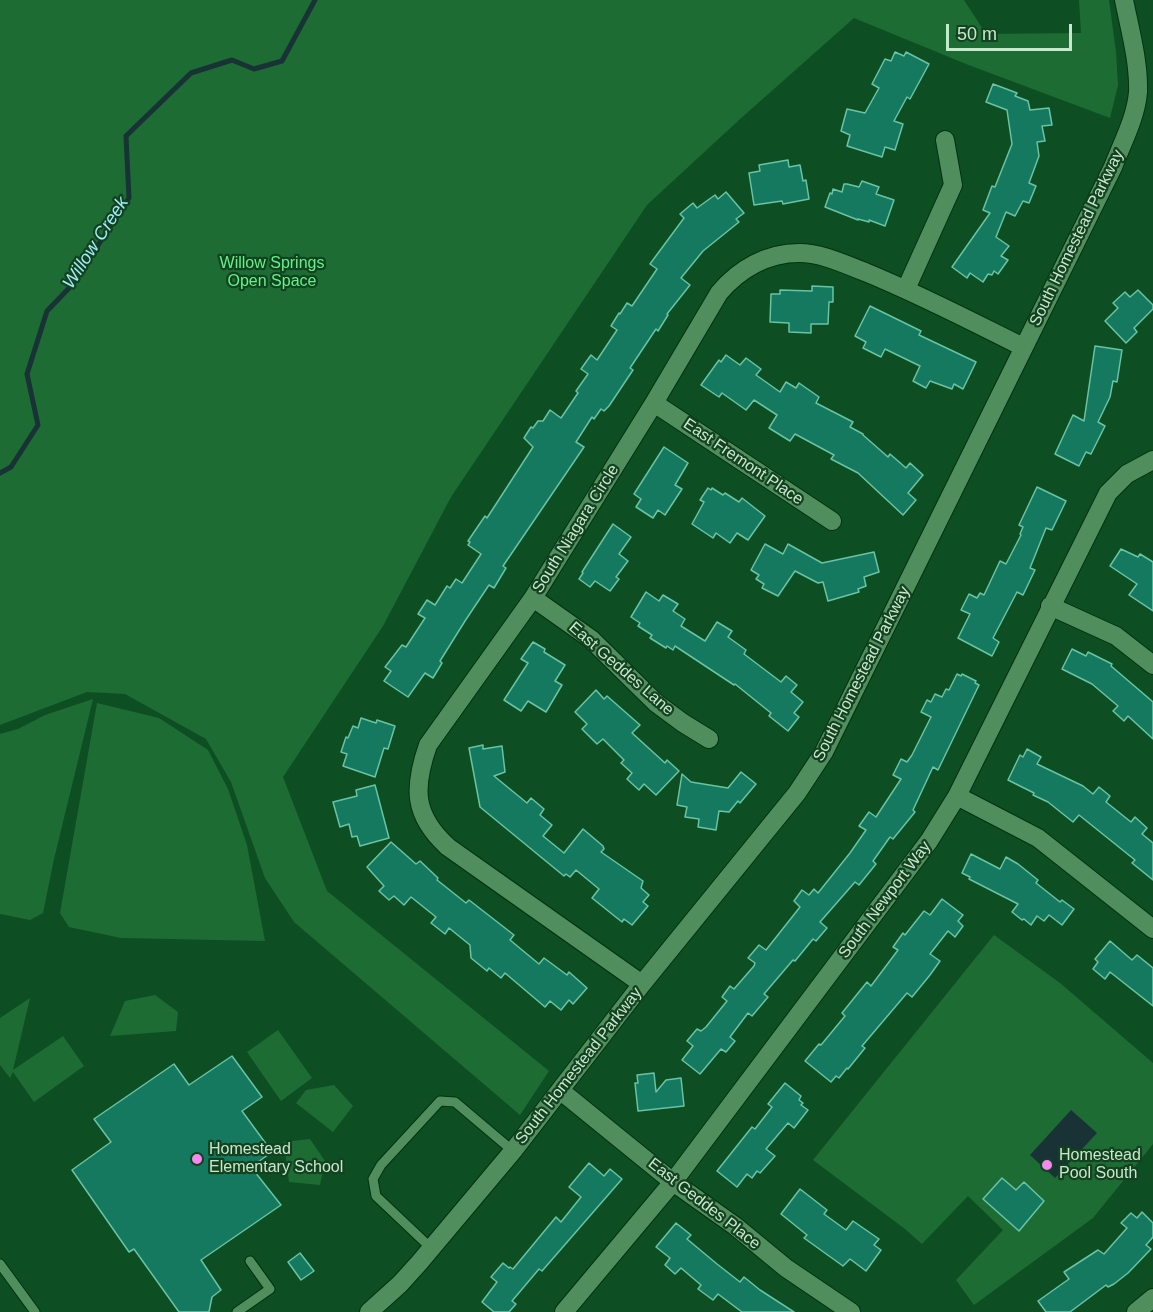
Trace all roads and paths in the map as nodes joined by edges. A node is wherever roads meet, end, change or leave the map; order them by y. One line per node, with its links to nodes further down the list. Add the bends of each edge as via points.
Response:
1 (1124, 0): 4 (street, South Homestead Parkway, via 1135,61 1135,110 1113,167)
2 (945, 140): 3 (street, via 953,184)
3 (906, 289): 4 (street, South Niagara Circle); 5 (street, South Niagara Circle, via 816,255 769,257 748,267 719,293)
4 (1023, 347): 14 (street, South Homestead Parkway, via 824,752 797,793)
5 (654, 403): 7 (street, East Fremont Place); 8 (street, South Niagara Circle)
6 (1153, 460): 9 (street, South Newport Way, via 1127,474 1108,493)
7 (832, 520)
8 (533, 598): 11 (street, East Geddes Lane, via 591,639 656,703); 14 (street, South Niagara Circle, via 428,745 418,789 420,807 427,825 448,847)
9 (1050, 606): 10 (street, via 1116,636); 12 (street, South Newport Way)
10 (1153, 665)
11 (710, 739)
12 (957, 796): 13 (street, via 1038,838); 17 (street, South Newport Way, via 906,873)
13 (1153, 928)
14 (642, 984): 15 (street, South Homestead Parkway)
15 (561, 1091): 16 (street, South Homestead Parkway); 17 (street, East Geddes Place)
16 (513, 1151): 18 (street, South Homestead Parkway); 18 (lane, via 455,1102 440,1101 381,1165 373,1179 376,1196)
17 (673, 1182): 25 (street, South Newport Way); 26 (street, East Geddes Place)
18 (432, 1249): 24 (street, South Homestead Parkway)
19 (250, 1261): 23 (lane, via 270,1289)
20 (0, 1264): 22 (lane)
21 (1153, 1298): 27 (street)
22 (35, 1312)
23 (237, 1312)
24 (369, 1312)
25 (564, 1312)
26 (851, 1312)
27 (1136, 1312)

